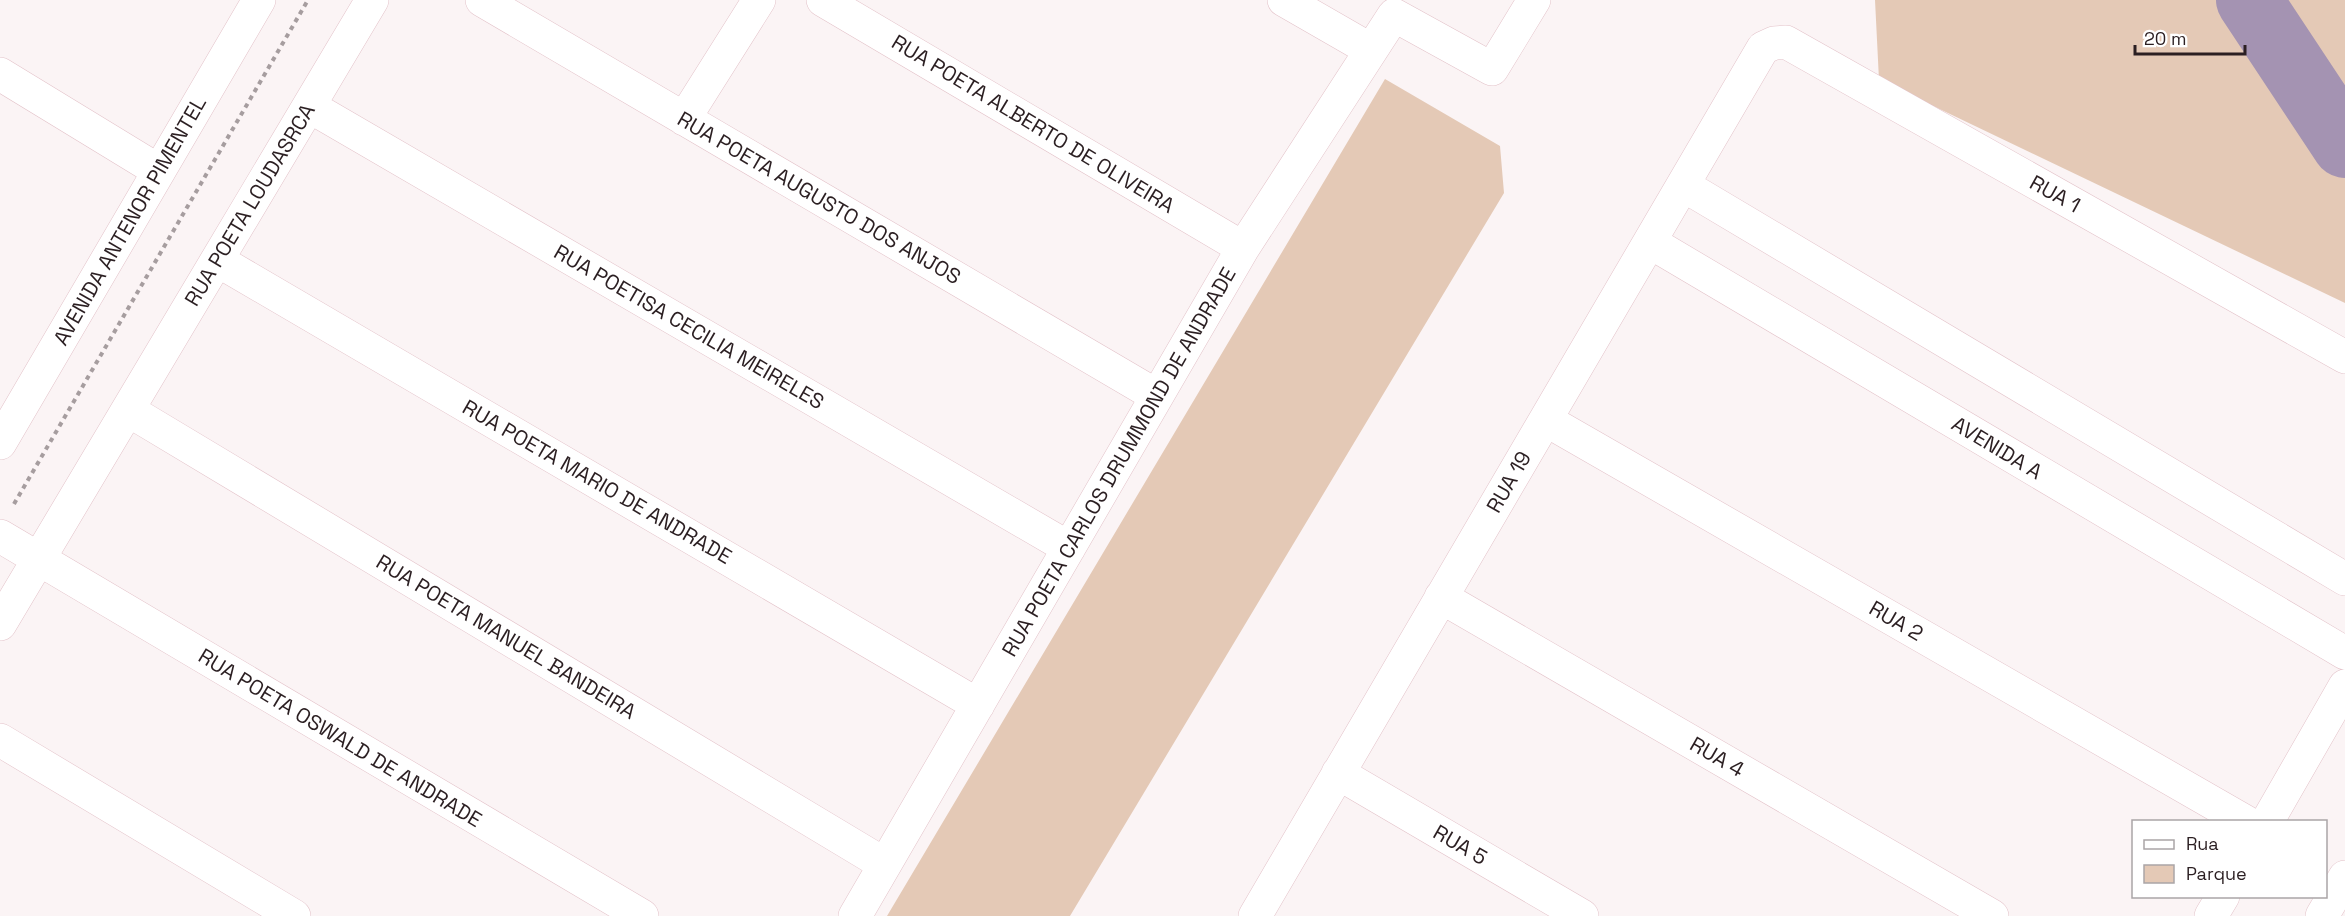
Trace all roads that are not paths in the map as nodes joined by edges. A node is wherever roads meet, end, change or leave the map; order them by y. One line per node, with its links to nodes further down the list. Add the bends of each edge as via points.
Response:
1 (259, 0): 13 (street, AVENIDA ANTENOR PIMENTEL)
2 (372, 0): 11 (street, RUA POETA LOUDASRCA)
3 (482, 0): 12 (street, RUA POETA AUGUSTO DOS ANJOS)
4 (759, 0): 12 (street)
5 (824, 0): 16 (street, RUA POETA ALBERTO DE OLIVEIRA)
6 (1284, 0): 9 (street)
7 (1534, 0): 9 (street, RUA POETA CARLOS DRUMMOND DE ANDRADE, via 1492,69 1394,15)
8 (1763, 48): 14 (street, RUA 19); 18 (street, RUA 1, via 1786,42)
9 (1371, 50): 16 (street, RUA POETA CARLOS DRUMMOND DE ANDRADE)
10 (0, 74): 13 (street)
11 (309, 106): 17 (street, RUA POETA LOUDASRCA); 24 (street, RUA POETISA CECILIA MEIRELES)
12 (684, 119): 19 (street, RUA POETA AUGUSTO DOS ANJOS)
13 (159, 171): 22 (street, AVENIDA ANTENOR PIMENTEL)
14 (1683, 185): 15 (street, RUA 19); 26 (street)
15 (1650, 242): 21 (street, RUA 19); 29 (street, AVENIDA A)
16 (1243, 248): 19 (street, RUA POETA CARLOS DRUMMOND DE ANDRADE)
17 (217, 260): 20 (street, RUA POETA LOUDASRCA); 31 (street, RUA POETA MARIO DE ANDRADE)
18 (2345, 357)
19 (1157, 396): 24 (street, RUA POETA CARLOS DRUMMOND DE ANDRADE)
20 (128, 410): 25 (street, RUA POETA LOUDASRCA); 36 (street, RUA POETA MANUEL BANDEIRA)
21 (1546, 420): 27 (street, RUA 19); 34 (street, RUA 2)
22 (0, 443)
23 (6, 522): 25 (street, RUA POETA OSWALD DE ANDRADE)
24 (1069, 548): 31 (street, RUA POETA CARLOS DRUMMOND DE ANDRADE)
25 (39, 560): 28 (street, RUA POETA LOUDASRCA); 40 (street, RUA POETA OSWALD DE ANDRADE)
26 (2345, 579)
27 (1441, 597): 33 (street, RUA 19); 44 (street, RUA 4)
28 (0, 624)
29 (2345, 653)
30 (2345, 686): 35 (street)
31 (978, 705): 36 (street, RUA POETA CARLOS DRUMMOND DE ANDRADE)
32 (0, 740): 39 (street)
33 (1338, 773): 42 (street, RUA 19); 43 (street, RUA 5)
34 (2243, 820)
35 (2268, 820)
36 (884, 864): 41 (street, RUA POETA CARLOS DRUMMOND DE ANDRADE)
37 (2345, 878): 46 (street)
38 (2222, 898): 45 (street)
39 (294, 916)
40 (642, 916)
41 (855, 916)
42 (1255, 916)
43 (1582, 916)
44 (1992, 916)
45 (2211, 916)
46 (2322, 916)

